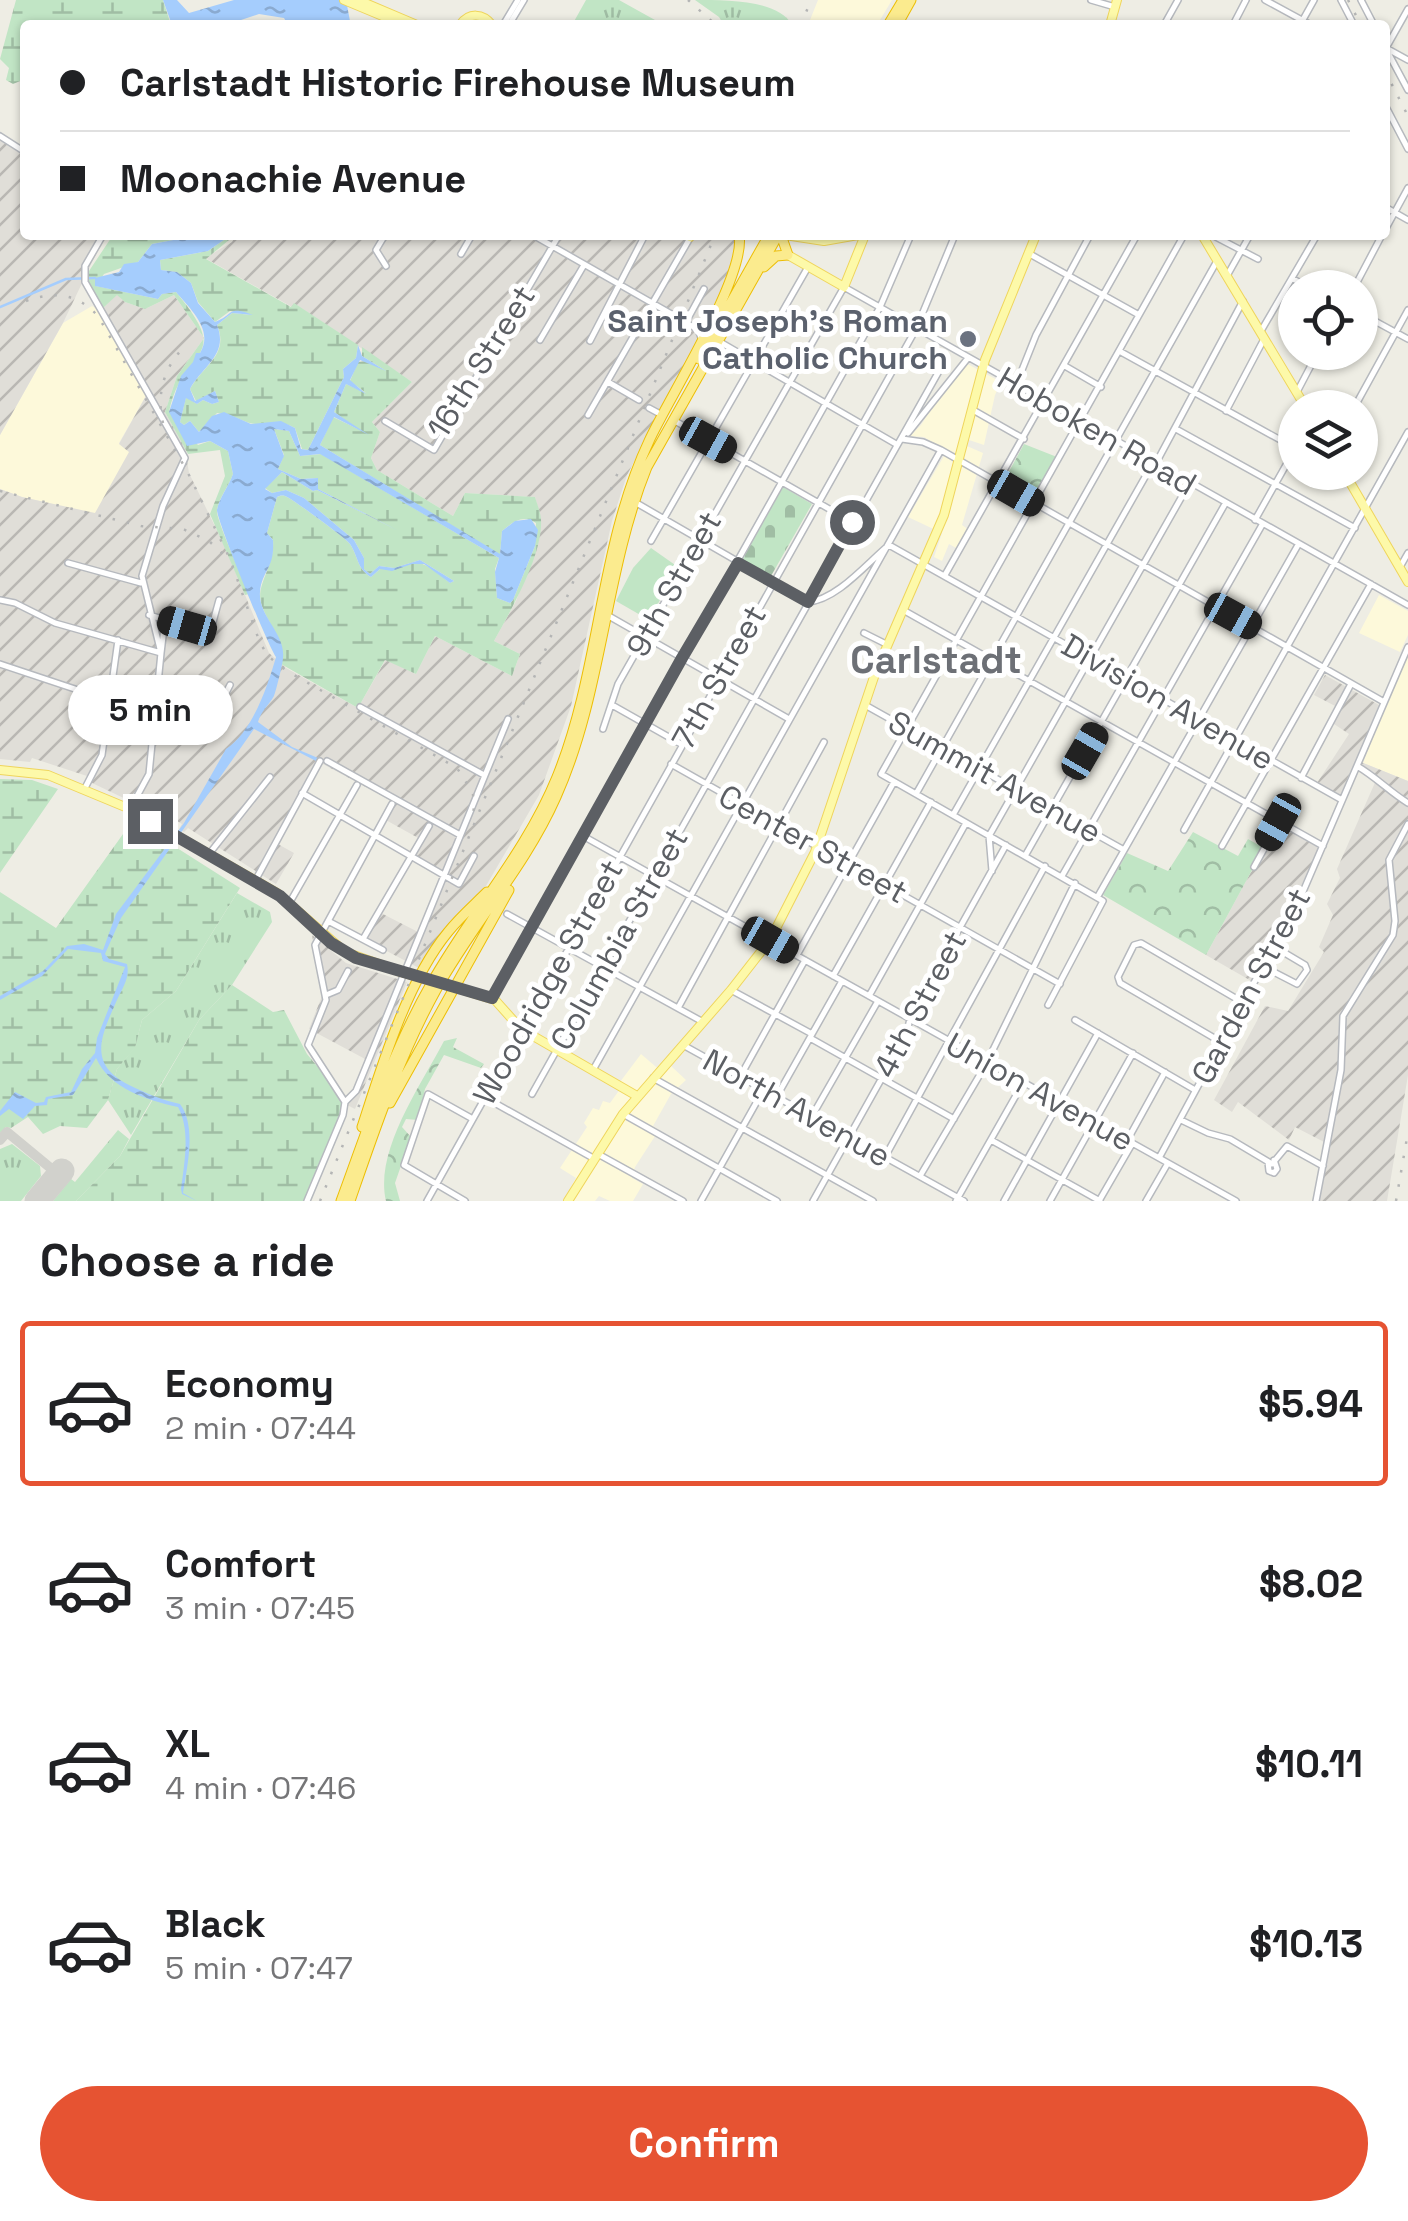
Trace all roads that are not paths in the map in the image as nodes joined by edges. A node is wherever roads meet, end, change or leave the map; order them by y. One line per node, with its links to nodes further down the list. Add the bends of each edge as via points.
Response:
1 (1091, 0): 4 (street)
2 (1265, 0): 8 (street)
3 (350, 1): 6 (main road); 7 (main road)
4 (1116, 4)
5 (1408, 9): 9 (street)
6 (393, 20)
7 (403, 20)
8 (1297, 20)
9 (1390, 40)
10 (1390, 55): 11 (street)
11 (1408, 90)
12 (1390, 116): 13 (street)
13 (1408, 149)
14 (1408, 188): 16 (street)
15 (1390, 210): 16 (street)
16 (1395, 212): 17 (street); 18 (street)
17 (1408, 220)
18 (1390, 222)
19 (100, 240): 147 (street, via 85,266 86,286 185,458 162,506)
20 (382, 240): 52 (street, via 376,250)
21 (469, 240): 46 (street)
22 (542, 240): 43 (street)
23 (556, 240): 43 (street, 16th Street)
24 (642, 240): 58 (street)
25 (688, 240): 64 (street)
26 (739, 240): 74 (highway, via 740,252)
27 (765, 240): 115 (highway)
28 (780, 240): 63 (highway)
29 (784, 240): 47 (highway)
30 (858, 240): 48 (main road)
31 (858, 240): 48 (main road)
32 (909, 240): 65 (street)
33 (953, 240): 71 (street, 7th Street)
34 (1034, 240): 45 (main road)
35 (1087, 240): 57 (street)
36 (1134, 240): 61 (street)
37 (1181, 240): 68 (street)
38 (1205, 240): 49 (main road)
39 (1221, 240): 44 (street)
40 (1248, 240): 44 (street)
41 (1314, 240): 54 (street)
42 (1380, 240): 55 (street)
43 (552, 246): 51 (street); 101 (street, 16th Street, via 434,450)
44 (1242, 251): 50 (street); 56 (street)
45 (1028, 252): 57 (street); 84 (main road)
46 (460, 254)
47 (788, 255): 53 (main road, Hoboken Road); 63 (highway, via 768,262)
48 (857, 255): 59 (main road)
49 (1218, 258): 56 (main road); 85 (street)
50 (1258, 260)
51 (585, 264): 58 (street); 76 (street)
52 (386, 266)
53 (808, 267): 59 (main road, Hoboken Road); 81 (street)
54 (1298, 270)
55 (1364, 270)
56 (1228, 274): 62 (main road)
57 (1068, 275): 61 (street); 88 (street)
58 (618, 284): 64 (street); 78 (street)
59 (844, 287): 65 (street, Hoboken Road); 87 (street, 9th Street)
60 (704, 289): 69 (street)
61 (1104, 295): 68 (street); 83 (street)
62 (1242, 301): 73 (main road); 92 (street)
63 (739, 302): 77 (highway)
64 (652, 303): 69 (street); 86 (street)
65 (880, 307): 71 (street, Hoboken Road); 95 (street)
66 (1278, 307): 73 (street)
67 (1408, 310): 72 (street)
68 (1140, 315): 79 (street)
69 (686, 322): 74 (street)
70 (1378, 322): 72 (street)
71 (916, 329): 80 (street, Hoboken Road); 103 (street, 7th Street)
72 (1396, 332): 75 (street); 91 (street)
73 (1263, 335): 90 (main road); 98 (street)
74 (700, 336): 100 (highway)
75 (1408, 339)
76 (540, 340)
77 (717, 341): 81 (street); 100 (highway)
78 (590, 342)
79 (1120, 352): 85 (street); 89 (street)
80 (968, 358): 84 (street, Hoboken Road); 109 (street)
81 (753, 361): 87 (street); 108 (street)
82 (943, 364): 109 (street)
83 (1065, 366): 89 (street); 94 (street)
84 (983, 367): 88 (street, Hoboken Road); 97 (main road)
85 (1157, 372): 92 (street); 110 (street)
86 (608, 382): 93 (street); 99 (street)
87 (789, 384): 95 (street); 112 (street, 9th Street)
88 (1016, 385): 94 (street, Hoboken Road)
89 (1101, 387): 102 (street)
90 (1296, 390)
91 (1364, 390)
92 (1194, 393): 98 (street); 104 (street)
93 (639, 400)
94 (1044, 402): 102 (street, Hoboken Road); 106 (street)
95 (825, 404): 103 (street); 117 (street)
96 (650, 408): 100 (street)
97 (973, 410): 106 (street); 113 (main road)
98 (1226, 410): 107 (street)
99 (588, 415)
100 (667, 418): 108 (street); 115 (highway); 122 (highway)
101 (385, 421)
102 (1081, 422): 110 (street, Hoboken Road); 124 (street)
103 (861, 423): 109 (street); 123 (street, 7th Street)
104 (1176, 429): 114 (street); 120 (street)
105 (1407, 436): 126 (street)
106 (1024, 439): 118 (street)
107 (1278, 439)
108 (708, 440): 112 (street); 127 (street)
109 (899, 442): 111 (street); 129 (street, Columbia Street)
110 (1117, 443): 114 (street, Hoboken Road); 130 (street)
111 (941, 450): 113 (street); 135 (street)
112 (744, 460): 117 (street); 133 (street, 9th Street)
113 (960, 460): 118 (street); 141 (main road)
114 (1154, 464): 119 (street, Hoboken Road); 136 (street)
115 (637, 471): 256 (highway, via 565,756)
116 (1278, 479): 120 (street)
117 (781, 482): 123 (street); 140 (street)
118 (998, 483): 124 (street); 145 (street)
119 (1189, 484): 125 (street, Hoboken Road); 142 (street)
120 (1275, 484): 128 (street); 132 (street)
121 (1354, 490): 126 (main road)
122 (633, 501): 127 (street); 159 (highway)
123 (816, 502): 129 (street); 146 (street, 7th Street)
124 (1034, 504): 130 (street); 151 (street)
125 (1226, 504): 128 (street, Hoboken Road); 150 (street)
126 (1366, 509): 132 (street); 144 (main road)
127 (664, 518): 133 (street); 134 (street)
128 (1254, 520): 131 (street, Hoboken Road)
129 (852, 522): 154 (street, Columbia Street)
130 (1071, 524): 136 (street); 160 (street)
131 (1262, 525): 137 (street, Hoboken Road); 155 (street)
132 (1354, 528): 143 (street)
133 (699, 539): 140 (street); 164 (street, 9th Street)
134 (650, 541)
135 (889, 545): 141 (street, Division Avenue); 154 (street, via 837,588); 192 (street)
136 (1106, 545): 142 (street); 165 (street)
137 (1298, 545): 143 (street, Hoboken Road); 162 (street)
138 (1408, 552): 144 (street)
139 (68, 563): 147 (street)
140 (738, 563): 146 (street); 172 (street)
141 (924, 564): 145 (street, Division Avenue); 157 (main road)
142 (1142, 565): 150 (street); 173 (street)
143 (1335, 565): 149 (street, Hoboken Road); 169 (street)
144 (1400, 567): 148 (main road)
145 (945, 575): 151 (street, Division Avenue)
146 (773, 581): 154 (street); 177 (street, 7th Street)
147 (141, 582): 158 (street)
148 (1408, 582)
149 (1371, 584): 156 (street, Hoboken Road); 176 (street)
150 (1179, 586): 155 (street); 179 (street)
151 (980, 596): 160 (street, Division Avenue); 167 (street)
152 (0, 600): 166 (street)
153 (220, 600): 161 (street, via 210,633)
154 (808, 602): 182 (street, Columbia Street)
155 (1215, 605): 162 (street); 183 (street)
156 (1408, 605)
157 (904, 610): 167 (street); 168 (main road)
158 (149, 615): 161 (street); 171 (street)
159 (608, 615): 164 (street); 235 (highway, via 570,762)
160 (1017, 616): 165 (street, Division Avenue); 174 (street)
161 (164, 620): 171 (street)
162 (1251, 626): 169 (street); 193 (street)
163 (864, 633): 168 (street)
164 (645, 636): 172 (street); 187 (street, 9th Street)
165 (1053, 637): 173 (street, Division Avenue); 178 (street)
166 (118, 640): 171 (street); 184 (street)
167 (956, 642): 174 (street); 196 (street)
168 (888, 645): 188 (main road)
169 (1288, 647): 176 (street); 198 (street)
170 (1408, 647): 186 (street, Garden Street)
171 (160, 653): 190 (street)
172 (682, 658): 177 (street); 195 (street)
173 (1089, 658): 179 (street, Division Avenue); 185 (street)
174 (992, 662): 178 (street); 202 (street)
175 (0, 664): 184 (street)
176 (1324, 668): 180 (street); 203 (street)
177 (718, 678): 182 (street); 201 (street, 7th Street)
178 (1028, 680): 185 (street); 207 (street)
179 (1126, 680): 183 (street, Division Avenue); 194 (street)
180 (1352, 683): 186 (street); 211 (street)
181 (230, 685): 190 (street, via 205,729)
182 (753, 699): 192 (street); 215 (street, Columbia Street)
183 (1162, 700): 193 (street, Division Avenue); 200 (street)
184 (109, 701): 190 (street); 216 (street, via 102,755)
185 (1065, 701): 194 (street); 217 (street)
186 (1384, 702): 206 (street, Garden Street)
187 (612, 705): 195 (street); 197 (street, 9th Street)
188 (865, 705): 196 (street, Summit Avenue); 245 (main road)
189 (360, 707): 209 (street)
190 (156, 717): 226 (street, via 149,774)
191 (508, 719): 209 (street)
192 (789, 719): 224 (street)
193 (1198, 720): 198 (street, Division Avenue); 204 (street)
194 (1101, 722): 200 (street); 227 (street)
195 (644, 724): 201 (street); 239 (street)
196 (906, 728): 202 (street, Summit Avenue); 212 (street, via 881,774)
197 (603, 729)
198 (1234, 740): 203 (street, Division Avenue); 213 (street)
199 (824, 742): 232 (street)
200 (1138, 743): 204 (street); 236 (street)
201 (681, 744): 205 (street, 7th Street)
202 (943, 749): 207 (street, Summit Avenue); 219 (street)
203 (1270, 761): 211 (street, Division Avenue); 225 (street)
204 (1174, 763): 213 (street); 246 (street)
205 (670, 764): 215 (street, Center Street); 249 (street, Woodridge Street)
206 (1357, 766): 220 (street, Garden Street); 222 (street)
207 (980, 769): 217 (street, Summit Avenue); 228 (street)
208 (0, 770): 216 (main road)
209 (484, 775): 238 (street)
210 (270, 777): 247 (street)
211 (1301, 778): 220 (street, Division Avenue)
212 (894, 782): 219 (street); 252 (street)
213 (1210, 783): 225 (street); 237 (street)
214 (357, 784): 229 (street)
215 (706, 784): 224 (street, Center Street); 258 (street, Columbia Street)
216 (86, 788): 226 (main road)
217 (1016, 788): 227 (street, Summit Avenue); 240 (street)
218 (302, 794): 229 (street); 238 (street, via 324,761); 260 (street)
219 (916, 794): 221 (street)
220 (1342, 800): 244 (street, Garden Street)
221 (930, 802): 228 (street); 262 (street)
222 (1408, 803)
223 (392, 804): 241 (street)
224 (742, 804): 232 (street, Center Street); 263 (street)
225 (1246, 804): 231 (street); 243 (street)
226 (130, 809): 247 (main road)
227 (1052, 809): 236 (street, Summit Avenue); 250 (street)
228 (953, 815): 230 (street)
229 (338, 816): 241 (street); 265 (street)
230 (966, 822): 240 (street); 266 (street)
231 (1278, 822): 244 (street); 254 (street)
232 (778, 824): 245 (street, Center Street); 268 (street)
233 (1408, 824): 344 (street, via 1389,860 1393,935 1343,1016 1341,1070)
234 (429, 826): 251 (street)
235 (540, 829): 289 (highway); 328 (highway, via 436,991)
236 (1088, 829): 246 (street, Summit Avenue); 259 (street)
237 (1184, 830)
238 (460, 835): 257 (street)
239 (583, 836): 249 (street, Union Avenue); 270 (street)
240 (989, 836): 242 (street); 255 (street)
241 (375, 838): 251 (street); 269 (street)
242 (1006, 845): 250 (street); 255 (street, 4th Street)
243 (1222, 846)
244 (1322, 846): 275 (street, Garden Street)
245 (817, 847): 252 (street, Center Street); 274 (main road)
246 (1124, 850): 264 (street)
247 (209, 854): 260 (main road)
248 (474, 856): 257 (street, via 459,884)
249 (620, 856): 258 (street, Union Avenue); 276 (street, Woodridge Street)
250 (1026, 856): 253 (street)
251 (411, 857): 257 (street); 273 (street)
252 (847, 863): 262 (street, Center Street); 279 (street)
253 (1046, 866): 259 (street); 278 (street)
254 (1254, 867)
255 (992, 871): 271 (street, 4th Street)
256 (506, 872): 286 (highway, via 448,932); 352 (highway, via 417,1010)
257 (443, 875): 326 (street, via 356,1091)
258 (656, 876): 263 (street, Union Avenue); 281 (street, Columbia Street)
259 (1062, 876): 261 (street)
260 (254, 880): 265 (main road)
261 (1075, 883): 264 (street); 283 (street)
262 (884, 884): 266 (street, Center Street); 285 (street)
263 (692, 896): 268 (street, Union Avenue); 290 (street)
264 (1101, 898): 288 (street)
265 (290, 902): 272 (main road)
266 (920, 904): 271 (street, Center Street); 293 (street)
267 (507, 914): 270 (street)
268 (729, 916): 274 (street, Union Avenue); 298 (street)
269 (328, 921): 272 (street); 273 (street)
270 (533, 926): 276 (street); 294 (street)
271 (960, 927): 278 (street, Center Street); 300 (street, 4th Street)
272 (321, 933): 286 (main road, bridge, via 356,958); 292 (street, via 315,949)
273 (363, 939): 277 (street)
274 (770, 940): 279 (street, Union Avenue); 291 (main road)
275 (1274, 946): 282 (street, Garden Street); 282 (street, via 1307,970 1297,984)
276 (569, 947): 281 (street); 303 (street, Woodridge Street)
277 (383, 950)
278 (1000, 950): 283 (street, Center Street); 306 (street)
279 (796, 955): 280 (street, Union Avenue)
280 (806, 960): 285 (street, Union Avenue); 299 (street)
281 (606, 966): 290 (street); 309 (street, Columbia Street)
282 (1262, 966): 296 (street, Garden Street)
283 (1033, 968): 288 (street, Center Street); 312 (street)
284 (348, 971): 292 (street, via 338,990)
285 (833, 976): 287 (street, Union Avenue)
286 (420, 978): 289 (main road, bridge); 352 (highway, via 374,1090)
287 (842, 980): 293 (street, Union Avenue); 305 (street)
288 (1060, 984): 297 (street)
289 (450, 986): 294 (main road); 328 (highway)
290 (642, 987): 298 (street); 313 (street)
291 (731, 990): 299 (street); 302 (main road)
292 (326, 995): 326 (street, via 308,1045)
293 (869, 996): 295 (street, Union Avenue)
294 (492, 998): 303 (main road)
295 (878, 1001): 300 (street, Union Avenue); 311 (street)
296 (1242, 1002): 307 (street, Garden Street); 307 (street, via 1141,943 1133,947 1120,983)
297 (1048, 1005)
298 (678, 1008): 302 (street)
299 (775, 1014): 305 (street); 315 (street)
300 (910, 1019): 306 (street, Union Avenue); 317 (street, 4th Street)
301 (1075, 1020): 304 (street)
302 (703, 1022): 308 (main road)
303 (521, 1029): 309 (main road); 324 (street, Woodridge Street)
304 (1098, 1033): 310 (street); 327 (street)
305 (811, 1036): 311 (street); 323 (street)
306 (950, 1041): 312 (street, Union Avenue); 325 (street)
307 (1221, 1042): 320 (street, Garden Street)
308 (683, 1045): 315 (street, North Avenue); 316 (main road)
309 (557, 1050): 313 (main road); 321 (street, Columbia Street)
310 (1133, 1053): 314 (street); 334 (street)
311 (845, 1058): 317 (street); 330 (street)
312 (986, 1062): 318 (street, Union Avenue); 332 (street)
313 (593, 1070): 322 (main road)
314 (1165, 1072): 320 (street); 338 (street)
315 (740, 1076): 319 (street, North Avenue)
316 (654, 1078): 322 (main road); 335 (street)
317 (881, 1078): 325 (street); 336 (street, 4th Street)
318 (1023, 1083): 327 (street, Union Avenue); 337 (street)
319 (764, 1089): 323 (street, North Avenue); 335 (street)
320 (1195, 1090): 333 (street, Garden Street)
321 (532, 1094)
322 (637, 1096): 329 (main road)
323 (776, 1096): 330 (street, North Avenue)
324 (484, 1097): 331 (street, Woodridge Street); 339 (street)
325 (918, 1098): 332 (street); 340 (street)
326 (345, 1102): 351 (street)
327 (1060, 1103): 334 (street, Union Avenue); 342 (street)
328 (382, 1114): 353 (highway)
329 (622, 1114): 339 (main road); 345 (street)
330 (812, 1116): 336 (street, North Avenue)
331 (472, 1118): 349 (street, Woodridge Street); 349 (street, via 428,1094 404,1165)
332 (954, 1119): 347 (street)
333 (1180, 1119): 341 (street, Garden Street); 344 (street, via 1271,1161 1288,1146)
334 (1096, 1123): 338 (street, Union Avenue); 348 (street)
335 (742, 1128): 345 (street); 346 (street)
336 (849, 1136): 340 (street, North Avenue); 346 (street, 4th Street)
337 (990, 1140): 342 (street); 350 (street)
338 (1129, 1142): 341 (street, Union Avenue); 364 (street)
339 (595, 1156): 356 (main road); 357 (street)
340 (886, 1157): 347 (street, North Avenue)
341 (1158, 1158): 343 (street, Union Avenue)
342 (1026, 1160): 348 (street); 362 (street)
343 (1168, 1163): 365 (street); 366 (street, Union Avenue)
344 (1322, 1166): 367 (street)
345 (720, 1170): 358 (street); 359 (street)
346 (827, 1175): 360 (street, 4th Street); 361 (street)
347 (920, 1176): 350 (street, North Avenue)
348 (1062, 1180): 363 (street); 364 (street)
349 (435, 1184): 354 (street, Woodridge Street); 355 (street)
350 (959, 1200)
351 (307, 1201)
352 (341, 1201)
353 (350, 1201)
354 (427, 1201)
355 (465, 1201)
356 (568, 1201)
357 (682, 1201)
358 (701, 1201)
359 (777, 1201)
360 (813, 1201)
361 (874, 1201)
362 (1004, 1201)
363 (1050, 1201)
364 (1100, 1201)
365 (1146, 1201)
366 (1236, 1201)
367 (1316, 1201)

